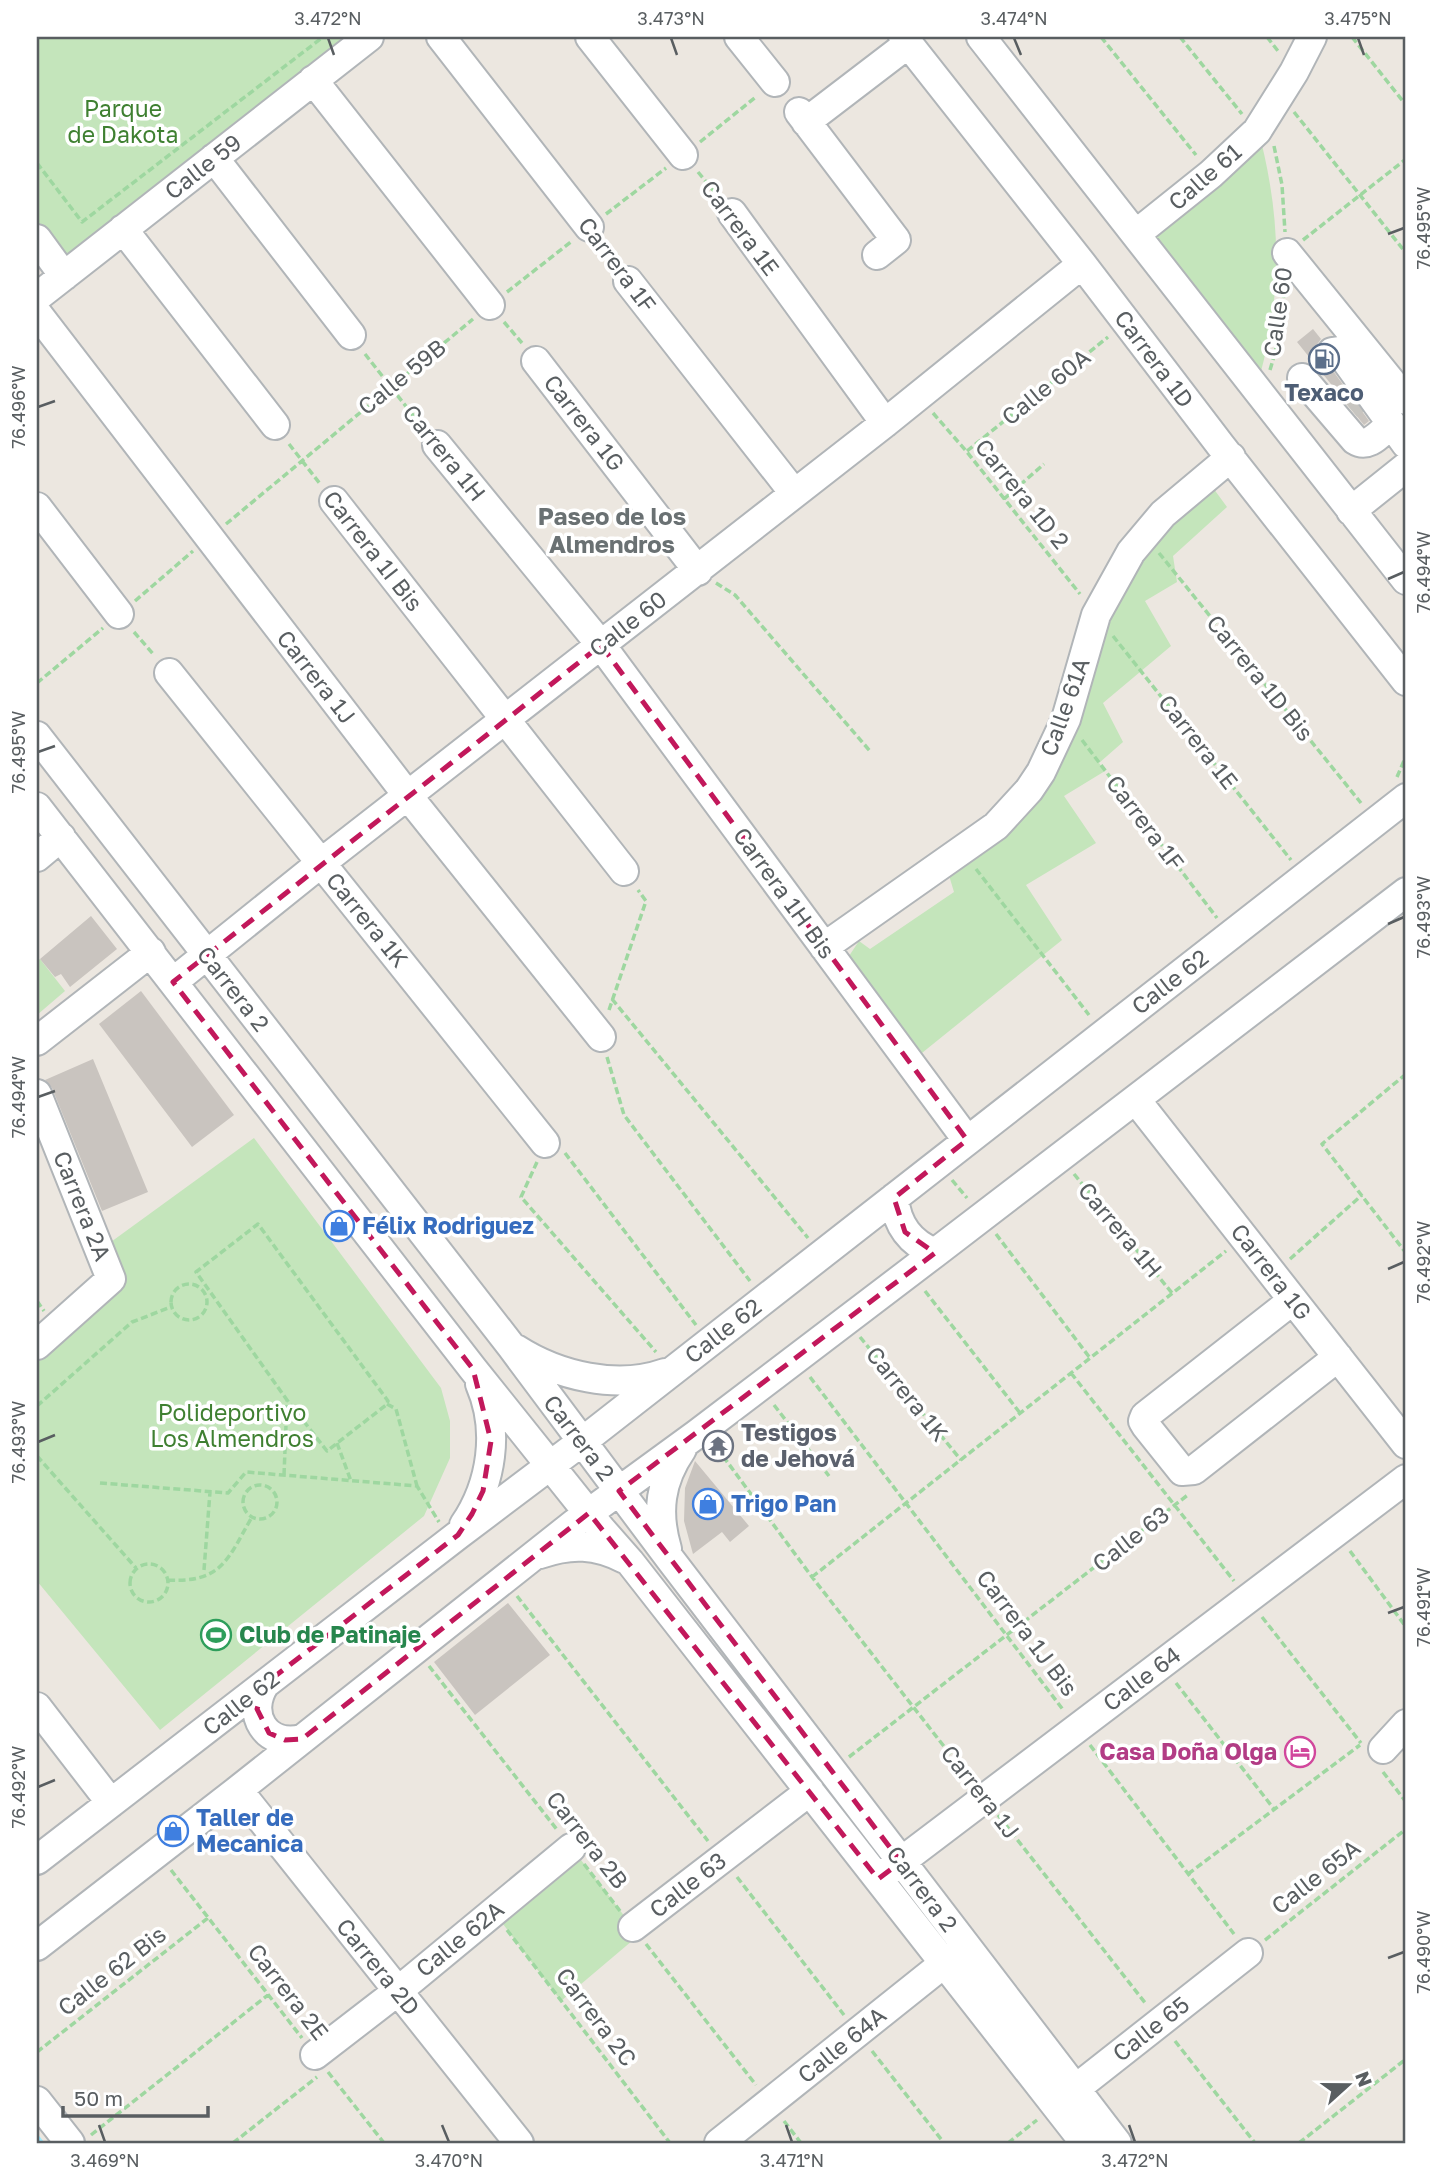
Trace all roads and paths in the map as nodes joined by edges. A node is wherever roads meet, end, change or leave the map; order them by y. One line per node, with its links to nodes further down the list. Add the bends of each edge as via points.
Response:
1 (323, 37): 19 (path, via 82,222)
2 (369, 37): 12 (street, Calle 59)
3 (440, 37): 23 (street, Carrera 1F)
4 (590, 37): 16 (street)
5 (739, 37): 13 (street)
6 (981, 37): 25 (street)
7 (1101, 37): 20 (path)
8 (1180, 37): 15 (path)
9 (1312, 37): 15 (street, Calle 61)
10 (1352, 37): 14 (path)
11 (905, 40): 27 (street, via 803,117); 30 (street, Carrera 1D)
12 (313, 80): 17 (street, Calle 59); 34 (street)
13 (775, 82): 16 (path, Calle 59B)
14 (1406, 105)
15 (1268, 113): 20 (street, Calle 61); 21 (path); 28 (path, Calle 61, via 1282,185)
16 (683, 155): 22 (path, Carrera 1E); 23 (path, Calle 59B)
17 (214, 158): 24 (street, Calle 59); 37 (street)
18 (1406, 159): 21 (path, Calle 60)
19 (37, 163)
20 (1211, 174): 25 (street, Calle 61)
21 (1360, 195): 28 (path, Calle 60); 29 (path)
22 (732, 213): 45 (street, Carrera 1E)
23 (589, 227): 32 (path, Carrera 1F); 34 (path, Calle 59B)
24 (123, 229): 31 (street, Calle 59); 46 (street)
25 (1136, 234): 42 (street)
26 (37, 239): 31 (street)
27 (886, 247)
28 (1287, 253): 42 (path, Calle 60, via 1283,309); 43 (street)
29 (1406, 253)
30 (1082, 264): 36 (street, Carrera 1D); 41 (street, Calle 60)
31 (64, 276): 33 (street, Calle 59)
32 (628, 281): 55 (street, Carrera 1F)
33 (37, 298)
34 (490, 305): 38 (path, Carrera 1G); 40 (path, Calle 59B)
35 (37, 313): 61 (street, Carrera 1J)
36 (1126, 323): 50 (path, Calle 60A); 51 (street, Carrera 1D)
37 (351, 335): 40 (path, Carrera 1H)
38 (536, 361): 62 (street, Carrera 1G)
39 (1317, 365): 42 (street); 44 (street); 44 (street, via 1339,351)
40 (389, 387): 48 (path, Carrera 1H); 52 (path, Calle 59B)
41 (919, 396): 45 (street, Calle 60); 50 (path, Carrera 1D 2)
42 (1264, 400): 49 (street)
43 (1406, 400)
44 (1354, 402): 47 (street); 47 (street, via 1355,440 1367,443); 49 (street)
45 (885, 423): 55 (street, Calle 60)
46 (275, 425): 52 (path, Carrera 1I Bis)
47 (1399, 434)
48 (436, 445): 66 (street, Carrera 1H)
49 (1302, 449): 59 (street)
50 (967, 452): 56 (path, Carrera 1D 2)
51 (1231, 457): 60 (street, Calle 61A); 68 (street, Carrera 1D)
52 (300, 460): 57 (path, Carrera 1I Bis); 61 (path, Calle 59B)
53 (1044, 464): 56 (path)
54 (1406, 467): 59 (street)
55 (794, 494): 62 (street, Calle 60)
56 (1004, 499): 65 (path, Carrera 1D 2)
57 (334, 501): 70 (street, Carrera 1I Bis)
58 (37, 507): 64 (street)
59 (1351, 511): 63 (street)
60 (1144, 535): 65 (street, Calle 61A); 78 (path, Carrera 1D Bis)
61 (209, 538): 64 (path, Calle 59B); 76 (street, Carrera 1J)
62 (698, 570): 66 (street, Calle 60); 73 (path, via 736,595)
63 (1406, 580)
64 (120, 614): 67 (path); 69 (path, Calle 59B)
65 (1096, 615): 71 (street, Calle 61A); 83 (path, Carrera 1E)
66 (601, 645): 70 (street, Calle 60); 87 (street, Carrera 1H Bis)
67 (169, 673): 82 (street, Carrera 1K)
68 (1406, 681)
69 (37, 683)
70 (506, 718): 76 (street, Calle 60); 84 (street, Carrera 1I Bis)
71 (1066, 719): 80 (street, Calle 61A, via 1029,790 996,826); 86 (path, Carrera 1F)
72 (37, 736): 89 (street, Carrera 2)
73 (870, 751)
74 (1406, 756): 75 (path)
75 (1401, 789): 78 (street, Calle 62)
76 (408, 796): 82 (street, Calle 60); 93 (street, Carrera 1J)
77 (37, 807): 79 (street, Carrera 2)
78 (1377, 820): 99 (street, Calle 62)
79 (61, 837): 81 (street); 88 (street, Carrera 2)
80 (961, 851): 87 (street, Calle 61A); 92 (path)
81 (37, 856)
82 (321, 863): 89 (street, Calle 60); 100 (street, Carrera 1K)
83 (1299, 870)
84 (625, 871): 91 (path, via 646,901)
85 (1406, 892): 97 (street)
86 (1224, 926)
87 (824, 947): 99 (street, Carrera 1H Bis)
88 (151, 952): 90 (street, Carrera 2); 94 (street)
89 (208, 956): 90 (street, Calle 60); 98 (street, Carrera 2)
90 (173, 982): 101 (street, Carrera 2)
91 (612, 999): 93 (path); 107 (path)
92 (1094, 1022)
93 (601, 1037): 113 (path, via 624,1115)
94 (37, 1041)
95 (1406, 1074): 104 (path, via 1322,1144)
96 (37, 1094): 119 (street, Carrera 2A, via 111,1279)
97 (1136, 1100): 106 (street); 111 (street, Carrera 1G)
98 (344, 1131): 101 (street); 120 (street, Carrera 2)
99 (967, 1140): 102 (street, Calle 62)
100 (545, 1143): 117 (path, via 564,1151); 123 (path, via 521,1197)
101 (311, 1159): 125 (street, Carrera 2)
102 (938, 1162): 105 (street, Calle 62); 106 (path)
103 (1068, 1167): 114 (path, Carrera 1H)
104 (1362, 1195): 109 (path); 111 (path)
105 (894, 1198): 110 (street, via 905,1232); 123 (street, Calle 62)
106 (982, 1217): 110 (street); 122 (path)
107 (810, 1241)
108 (1236, 1243): 114 (path)
109 (1406, 1253)
110 (935, 1254): 131 (street)
111 (1273, 1274): 115 (street, Carrera 1G)
112 (918, 1280): 130 (path)
113 (755, 1287)
114 (1172, 1293): 122 (path)
115 (1293, 1300): 121 (street, Carrera 1G); 121 (street, via 1145,1416 1146,1426 1182,1471 1194,1470)
116 (171, 1307): 116 (path, via 178,1318 191,1321 203,1316 208,1304 205,1291 194,1284 181,1285 172,1294); 129 (path, via 132,1322)
117 (700, 1329)
118 (854, 1329): 136 (path, Carrera 1K)
119 (37, 1345)
120 (511, 1346): 123 (street, via 548,1366 589,1377 652,1378); 132 (street, Carrera 2)
121 (1338, 1357): 134 (street, Carrera 1G)
122 (1090, 1358): 130 (path)
123 (666, 1365): 132 (street, Calle 62)
124 (803, 1367): 147 (path, Carrera 1J Bis)
125 (473, 1369): 137 (street, Carrera 2); 150 (street, via 489,1416 490,1454 483,1491 472,1514)
126 (766, 1395): 139 (path)
127 (287, 1400): 128 (path, via 196,1272 258,1224); 133 (path, via 327,1451); 138 (path)
128 (387, 1404): 133 (path); 143 (path, via 396,1409)
129 (37, 1406)
130 (1020, 1413): 136 (path)
131 (703, 1436): 145 (street); 153 (street, via 677,1456 664,1482 660,1520); 157 (path, Carrera 1J)
132 (582, 1442): 137 (street, Calle 62); 145 (street, Carrera 2)
133 (337, 1443): 141 (path)
134 (1406, 1444)
135 (37, 1456): 155 (path)
136 (961, 1460): 147 (path)
137 (551, 1465): 148 (street, Carrera 2); 150 (street, Calle 62)
138 (284, 1475): 141 (path); 146 (path, via 246,1472 228,1493)
139 (830, 1476)
140 (1406, 1479): 151 (street, Calle 64)
141 (351, 1481): 143 (path)
142 (100, 1483): 146 (path)
143 (417, 1486): 150 (path)
144 (1196, 1488): 160 (path, Calle 63)
145 (618, 1491): 148 (street); 153 (street, Carrera 2)
146 (210, 1492): 156 (path)
147 (906, 1503): 157 (path); 160 (path, Carrera 1J Bis)
148 (589, 1513): 152 (street); 154 (street, Carrera 2)
149 (252, 1517): 149 (path, via 243,1498 249,1489 269,1487 276,1495 272,1515); 158 (path, via 220,1567 187,1581)
150 (449, 1529): 163 (street, Calle 62)
151 (1336, 1532): 159 (path); 162 (street, Calle 64)
152 (531, 1559): 154 (street, via 564,1546 587,1545); 168 (street)
153 (670, 1559): 170 (street, Carrera 2)
154 (631, 1562): 172 (street, Carrera 2)
155 (136, 1568): 158 (path, via 149,1564 162,1569); 158 (path, via 131,1576 132,1593 146,1602 163,1597)
156 (204, 1570)
157 (812, 1577): 164 (path, Carrera 1J)
158 (168, 1580)
159 (1406, 1627)
160 (1006, 1635): 164 (path, Calle 63); 167 (path, Carrera 1J Bis)
161 (423, 1659): 177 (path, Carrera 2B)
162 (1162, 1664): 167 (street, Calle 64); 175 (path)
163 (265, 1684): 168 (street, via 257,1700 262,1726 276,1738); 174 (street, Calle 62)
164 (913, 1706): 170 (path, Calle 63); 173 (path, Carrera 1J)
165 (37, 1707): 174 (street)
166 (1406, 1724): 169 (street)
167 (1077, 1728): 173 (street, Calle 64); 181 (path, Carrera 1J Bis)
168 (302, 1739): 171 (street)
169 (1372, 1747): 175 (path)
170 (832, 1771): 179 (street, Carrera 2)
171 (238, 1790): 186 (street); 189 (street, Carrera 2D)
172 (810, 1791): 182 (street, Carrera 2); 185 (street, Calle 63)
173 (984, 1797): 179 (street, Calle 64); 191 (path, Carrera 1J)
174 (111, 1803): 178 (street, Calle 62)
175 (1274, 1809): 181 (path)
176 (1406, 1829): 187 (path, Calle 65A)
177 (571, 1848): 183 (street, Calle 62A); 185 (path, Carrera 2B)
178 (37, 1860)
179 (901, 1862): 182 (street, Calle 64); 188 (street, Carrera 2)
180 (165, 1863): 184 (path, Carrera 2E)
181 (1188, 1874): 187 (path, Carrera 1J Bis)
182 (878, 1879): 188 (street, Carrera 2)
183 (494, 1912): 189 (street, Calle 62A); 202 (path, Carrera 2C)
184 (208, 1918): 190 (path, Carrera 2E); 192 (path, Calle 62 Bis)
185 (633, 1927): 197 (path, Carrera 2B)
186 (37, 1946)
187 (1248, 1953): 191 (street, Calle 65)
188 (955, 1955): 195 (street, Carrera 2); 197 (street, Calle 64A)
189 (398, 1991): 194 (street, Calle 62A); 201 (street, Carrera 2D)
190 (268, 1995): 194 (path, Carrera 2E); 198 (path)
191 (1160, 2022): 195 (street, Calle 65); 208 (path, Carrera 1J)
192 (37, 2052)
193 (1406, 2059): 209 (path)
194 (321, 2062): 199 (path); 200 (path, Carrera 2E)
195 (1065, 2097): 205 (path); 206 (street, Carrera 2); 207 (street, Carrera 2)
196 (37, 2101): 198 (street)
197 (770, 2103): 203 (street, Calle 64A); 204 (path, Carrera 2B)
198 (79, 2141)
199 (233, 2143)
200 (384, 2143)
201 (519, 2143)
202 (670, 2143)
203 (719, 2143)
204 (801, 2143)
205 (1008, 2143)
206 (1085, 2143)
207 (1117, 2143)
208 (1255, 2143)
209 (1299, 2143)

